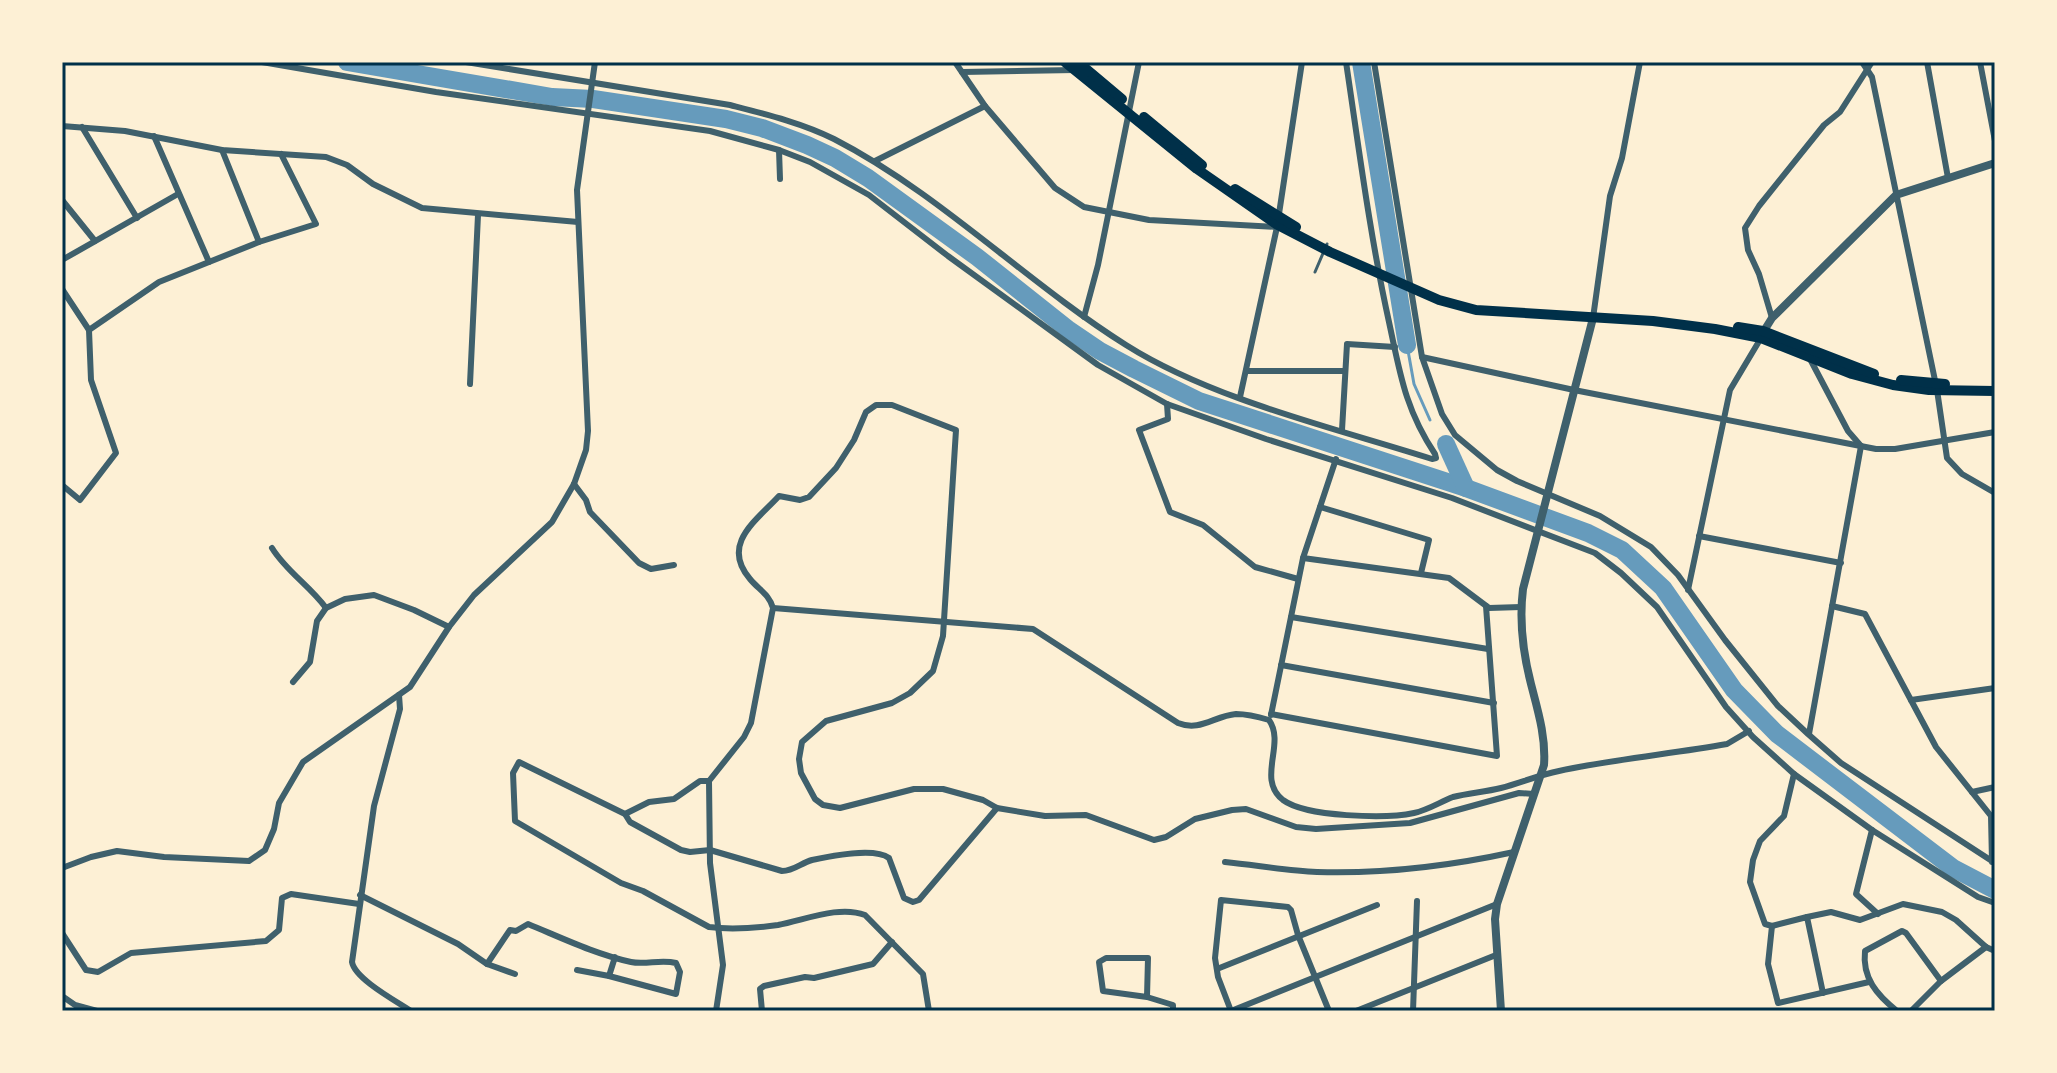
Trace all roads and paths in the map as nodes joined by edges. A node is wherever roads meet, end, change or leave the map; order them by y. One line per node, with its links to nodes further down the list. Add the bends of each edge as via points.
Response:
1 (262, 62): 19 (street)
2 (466, 62): 16 (street)
3 (595, 62): 16 (street)
4 (955, 62): 15 (street)
5 (1065, 62): 14 (main road)
6 (1139, 62): 18 (street)
7 (1302, 62): 38 (street)
8 (1346, 62): 46 (street)
9 (1374, 62): 48 (street)
10 (1640, 62): 50 (street, via 1610,196)
11 (1927, 62): 29 (street)
12 (1980, 62): 23 (street)
13 (1867, 64): 32 (street); 52 (street, via 1840,112 1824,125 1745,228)
14 (1076, 66): 15 (street); 18 (main road)
15 (962, 72): 17 (street)
16 (592, 82): 19 (street); 27 (street, via 770,115 831,137)
17 (985, 106): 27 (street); 34 (street, via 1055,188 1084,207)
18 (1129, 109): 34 (street); 38 (main road, via 1197,169)
19 (587, 114): 25 (street, via 710,131); 37 (street)
20 (62, 126): 21 (street)
21 (82, 127): 22 (street); 36 (street)
22 (154, 136): 24 (street); 31 (street)
23 (1995, 141)
24 (222, 150): 26 (street); 41 (street)
25 (779, 150): 30 (street); 66 (street, via 869,195 1098,365)
26 (281, 154): 35 (street, via 326,157 413,205); 41 (street, via 316,224)
27 (875, 161): 51 (street)
28 (1995, 163): 29 (street)
29 (1948, 178): 32 (street)
30 (780, 179)
31 (178, 194): 36 (street); 45 (street)
32 (1896, 195): 52 (street); 62 (street)
33 (62, 200): 40 (street)
34 (1107, 211): 38 (street, via 1149,220); 51 (street)
35 (478, 215): 37 (street); 60 (street)
36 (137, 218): 40 (street)
37 (578, 222): 73 (street, via 588,431)
38 (1277, 223): 39 (main road); 43 (main road); 58 (street)
39 (1293, 233): 42 (lane); 43 (main road)
40 (95, 241): 44 (street)
41 (259, 242): 45 (street)
42 (1291, 245)
43 (1326, 247): 46 (main road); 47 (lane)
44 (62, 260)
45 (209, 262): 53 (street, via 159,282)
46 (1378, 270): 48 (main road); 55 (street)
47 (1315, 272)
48 (1409, 284): 50 (main road, via 1439,300 1476,310); 56 (street)
49 (62, 289): 53 (street)
50 (1594, 315): 54 (main road); 63 (street)
51 (1084, 317): 65 (street, via 1167,367)
52 (1772, 318): 54 (street)
53 (89, 330): 74 (street, via 91,380 116,453 80,500)
54 (1762, 335): 57 (main road); 62 (main road, via 1874,374); 67 (street, via 1730,390)
55 (1395, 347): 59 (street, via 1347,344); 68 (street, via 1409,407 1436,458)
56 (1422, 357): 63 (street); 76 (street, via 1455,435 1497,470)
57 (1809, 357): 62 (main road, via 1871,380); 71 (street)
58 (1246, 371): 59 (street); 65 (street)
59 (1344, 371): 68 (street)
60 (470, 384)
61 (1995, 385): 62 (main road)
62 (1936, 387): 64 (main road); 70 (street)
63 (1574, 390): 67 (street); 76 (street)
64 (1995, 391)
65 (1240, 397): 68 (street)
66 (1167, 404): 72 (street); 85 (street, via 1168,419 1139,430 1170,512 1203,525 1255,567)
67 (1723, 418): 71 (street); 79 (street)
68 (1342, 430)
69 (1995, 432): 70 (street)
70 (1943, 442): 71 (street, via 1895,449); 75 (street, via 1952,465)
71 (1861, 446): 82 (street)
72 (1336, 459): 77 (street); 78 (street)
73 (574, 484): 83 (street, via 590,512 639,563 651,569); 94 (street, via 552,522 500,568)
74 (62, 485)
75 (1995, 493)
76 (1546, 495): 78 (street); 86 (street, via 1626,530 1651,547)
77 (1320, 507): 81 (street); 84 (street, via 1429,540)
78 (1538, 528): 89 (street); 103 (street, via 1595,553 1657,607 1706,680)
79 (1699, 536): 82 (street); 86 (street)
80 (272, 548): 90 (street)
81 (1303, 558): 84 (street); 85 (street)
82 (1841, 563): 88 (street)
83 (674, 565)
84 (1421, 573): 87 (street, via 1449,578)
85 (1298, 579): 92 (street)
86 (1688, 590): 104 (street, via 1778,706)
87 (1486, 606): 89 (street); 95 (street)
88 (1832, 606): 100 (street, via 1865,614); 104 (street)
89 (1521, 607): 106 (street, via 1545,746)
90 (326, 608): 94 (street, via 374,595); 97 (street, via 317,621 310,662)
91 (773, 608): 93 (street); 93 (street, via 771,598 742,565 741,537 779,496 809,497 844,457 866,412 888,404 956,430); 107 (street, via 751,723)
92 (1291, 617): 95 (street); 96 (street)
93 (943, 621): 102 (street, via 1033,629 1188,728 1237,714); 111 (street, via 933,671 923,682 892,703 826,721 802,742 801,773 823,805 840,808 914,789 943,789)
94 (449, 627): 99 (street, via 410,687)
95 (1488, 649): 101 (street)
96 (1281, 665): 101 (street); 102 (street)
97 (293, 682)
98 (1995, 688): 100 (street)
99 (399, 695): 118 (street, via 303,762 287,786 274,829 257,858 117,851); 119 (street)
100 (1911, 700): 109 (street, via 1936,747)
101 (1494, 703): 102 (street, via 1497,756)
102 (1270, 717): 106 (street, via 1275,735 1270,770 1277,794 1316,812 1411,814 1461,795)
103 (1749, 731): 105 (street); 106 (street, via 1727,744)
104 (1808, 734): 117 (street, via 1841,763)
105 (1794, 774): 113 (street); 127 (street, via 1784,816 1760,841 1753,860 1750,882 1765,924)
106 (1540, 777): 110 (street)
107 (709, 781): 112 (street); 114 (street)
108 (1995, 787): 109 (street)
109 (1972, 792): 117 (street, via 1991,816)
110 (1534, 794): 111 (street, via 1519,793 1410,823 1316,829 1246,809 1232,810 1195,819 1154,840 1086,815 1045,816); 115 (street)
111 (997, 808): 114 (street, via 913,902 904,898 889,858 879,852 809,861 782,871)
112 (625, 814): 114 (street, via 630,822 681,850); 128 (street, via 519,762 513,773 515,821 621,883)
113 (1872, 830): 121 (street); 125 (street, via 1856,894)
114 (710, 850): 128 (street)
115 (1514, 852): 116 (street, via 1377,871 1315,872); 123 (street)
116 (1225, 862)
117 (1993, 862)
118 (63, 865)
119 (360, 895): 122 (street); 137 (street)
120 (1417, 901): 131 (street)
121 (1995, 903)
122 (359, 904): 129 (street, via 291,894 282,898 279,930 266,941 131,953 98,972 86,970); 150 (street, via 353,968)
123 (1497, 904): 131 (street); 135 (street)
124 (1377, 905): 130 (street)
125 (1878, 914): 126 (street, via 1860,920 1831,912); 133 (street, via 1903,904 1942,912)
126 (1807, 917): 127 (street); 146 (street)
127 (1772, 926): 146 (street, via 1768,964 1778,1003)
128 (720, 929): 132 (street, via 852,911 865,915); 151 (street, via 723,965)
129 (62, 933)
130 (1298, 935): 138 (street); 138 (street, via 1288,907 1221,900); 142 (street)
131 (1415, 938): 142 (street); 145 (street)
132 (892, 942): 152 (street, via 873,964 764,986); 153 (street, via 923,974)
133 (1986, 947): 134 (street); 143 (street)
134 (1995, 951)
135 (1496, 955): 145 (street); 159 (street)
136 (615, 957): 137 (street, via 528,924 510,930); 141 (street); 141 (street, via 633,963 676,963 676,994)
137 (487, 964): 140 (street)
138 (1217, 969): 155 (street)
139 (577, 970): 141 (street)
140 (515, 974)
141 (609, 976)
142 (1317, 977): 155 (street); 156 (street)
143 (1941, 981): 144 (street, via 1902,931 1865,951); 161 (street)
144 (1869, 982): 146 (street); 160 (street)
145 (1412, 989): 157 (street); 158 (street)
146 (1823, 993)
147 (62, 996): 149 (street)
148 (1147, 997): 148 (street, via 1148,958 1099,962 1103,991); 154 (street, via 1173,1005)
149 (97, 1011)
150 (411, 1011)
151 (716, 1011)
152 (762, 1011)
153 (929, 1011)
154 (1173, 1011)
155 (1231, 1011)
156 (1329, 1011)
157 (1356, 1011)
158 (1413, 1011)
159 (1501, 1011)
160 (1897, 1011)
161 (1911, 1011)

